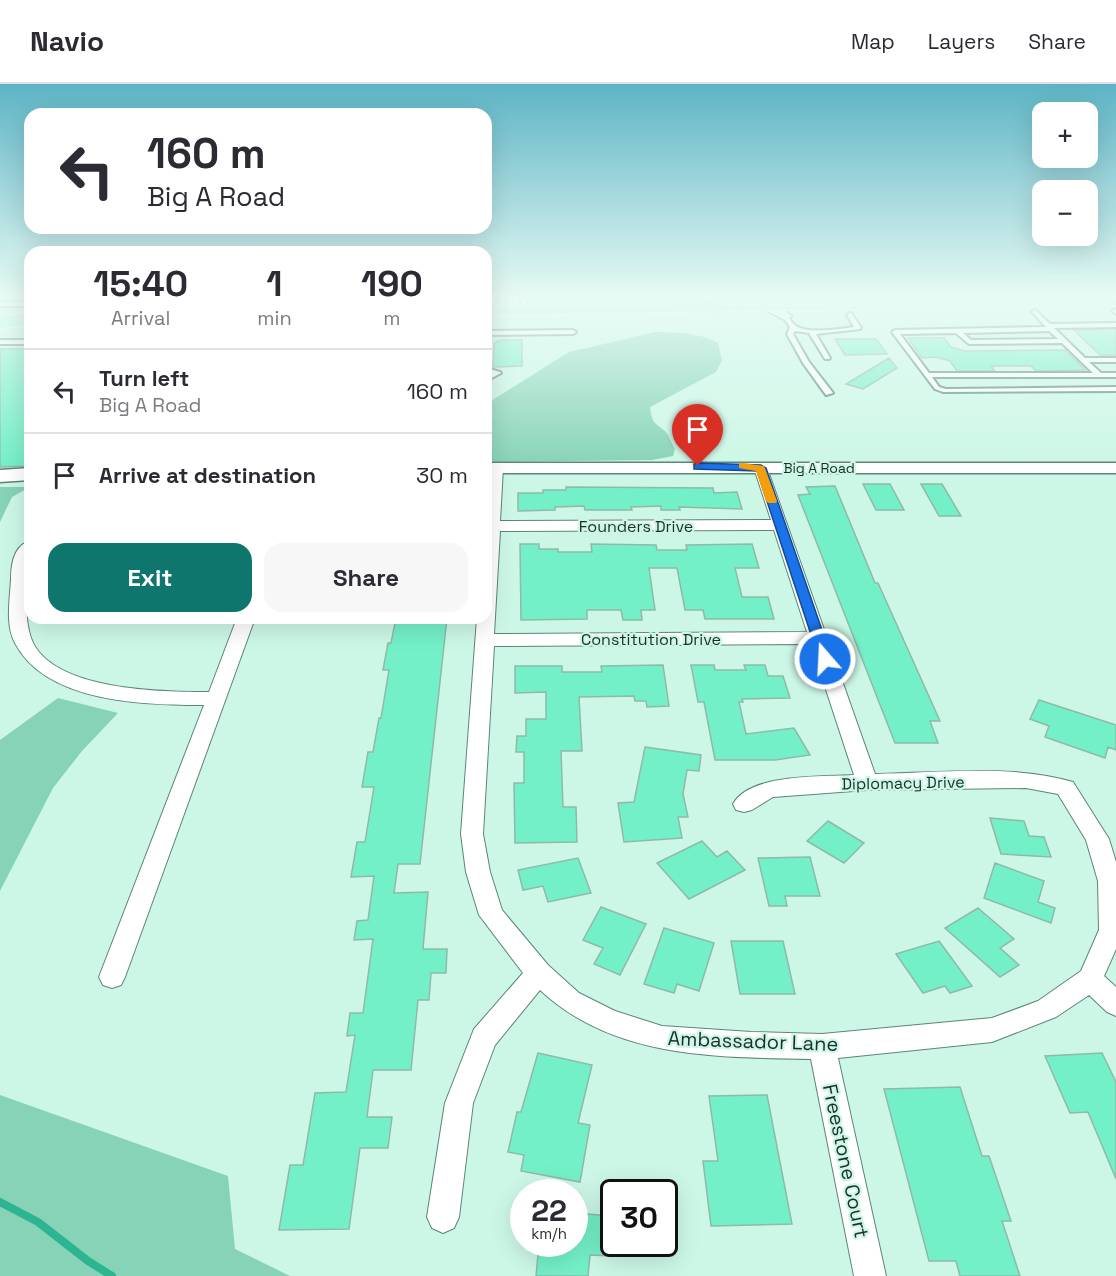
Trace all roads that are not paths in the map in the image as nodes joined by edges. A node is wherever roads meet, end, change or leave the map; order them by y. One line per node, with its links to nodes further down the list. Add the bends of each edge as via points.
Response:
1 (801, 355): 14 (lane)
2 (825, 355): 5 (lane)
3 (912, 355): 8 (lane)
4 (1078, 355): 6 (lane)
5 (827, 358)
6 (1084, 360): 7 (lane); 10 (lane)
7 (1116, 360)
8 (927, 375): 9 (lane); 13 (lane, via 936,388 945,391)
9 (1030, 375): 10 (lane); 13 (lane)
10 (1099, 375): 11 (lane)
11 (1116, 375)
12 (1116, 389): 13 (lane)
13 (1042, 390)
14 (829, 393)
15 (492, 468): 16 (street, Big A Road)
16 (761, 468): 17 (street, Big A Road); 20 (street)
17 (1116, 468)
18 (24, 474): 19 (street)
19 (0, 476)
20 (780, 525): 21 (street, Founders Drive); 25 (street)
21 (492, 526)
22 (24, 552): 27 (street, via 18,613 24,645 44,666 87,686 118,693 167,699)
23 (244, 624): 27 (street)
24 (485, 624): 26 (street, Ambassador Lane)
25 (818, 638): 26 (street, Constitution Drive); 28 (street)
26 (484, 640): 30 (street, Ambassador Lane, via 472,834 478,872 491,915)
27 (216, 698): 31 (street)
28 (867, 782): 29 (street, Diplomacy Drive, via 769,789); 32 (street, Diplomacy Drive, via 1026,780 1065,788 1098,839 1110,881 1112,930)
29 (744, 804)
30 (539, 973): 34 (street, Ambassador Lane, via 570,1002 608,1021 662,1038); 35 (street, via 484,1038 459,1103)
31 (112, 977)
32 (1090, 979): 33 (street); 34 (street, Ambassador Lane, via 1047,1009 992,1030)
33 (1116, 1004)
34 (822, 1047): 36 (street, Freestone Court)
35 (443, 1217)
36 (870, 1276)

